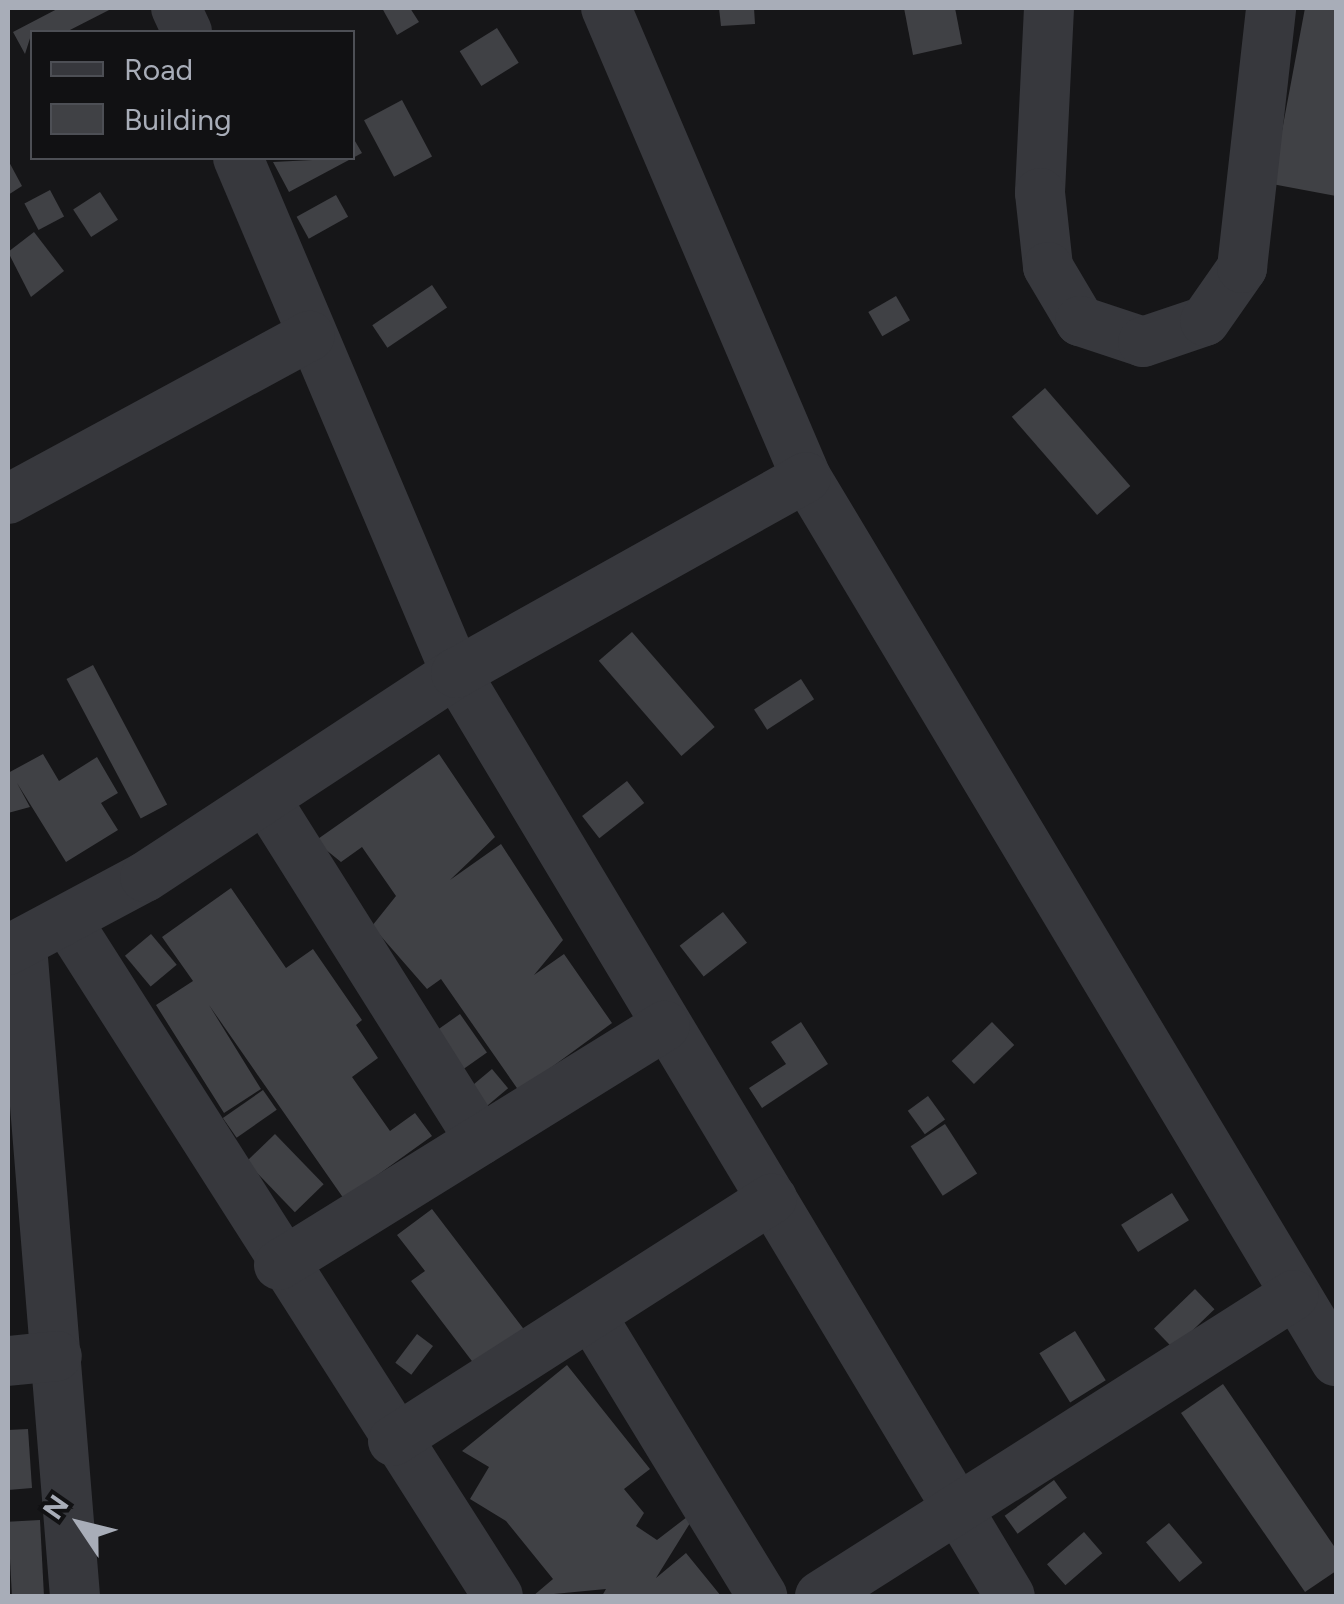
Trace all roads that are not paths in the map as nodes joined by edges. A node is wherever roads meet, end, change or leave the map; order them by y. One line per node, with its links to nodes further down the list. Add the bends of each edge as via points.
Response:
1 (606, 8): 6 (street)
2 (1049, 8): 3 (street, via 1040,160 1048,267 1080,321 1142,342 1205,321 1242,268)
3 (1271, 8)
4 (239, 160): 5 (street)
5 (310, 336): 7 (street); 8 (street)
6 (806, 477): 8 (street); 16 (street)
7 (8, 499)
8 (456, 672): 9 (street); 12 (street)
9 (266, 800): 10 (street); 13 (street)
10 (69, 924): 11 (street); 15 (street)
11 (15, 948): 18 (street)
12 (666, 1026): 13 (street); 14 (street)
13 (480, 1140): 15 (street)
14 (772, 1199): 17 (street); 22 (street)
15 (280, 1265): 21 (street)
16 (1294, 1295): 20 (street); 22 (street)
17 (592, 1317): 21 (street); 25 (street)
18 (57, 1356): 19 (street); 24 (street)
19 (8, 1360)
20 (1336, 1361)
21 (393, 1440): 23 (street)
22 (960, 1512): 26 (street); 27 (street)
23 (479, 1590)
24 (75, 1596)
25 (762, 1596)
26 (820, 1596)
27 (1010, 1596)

